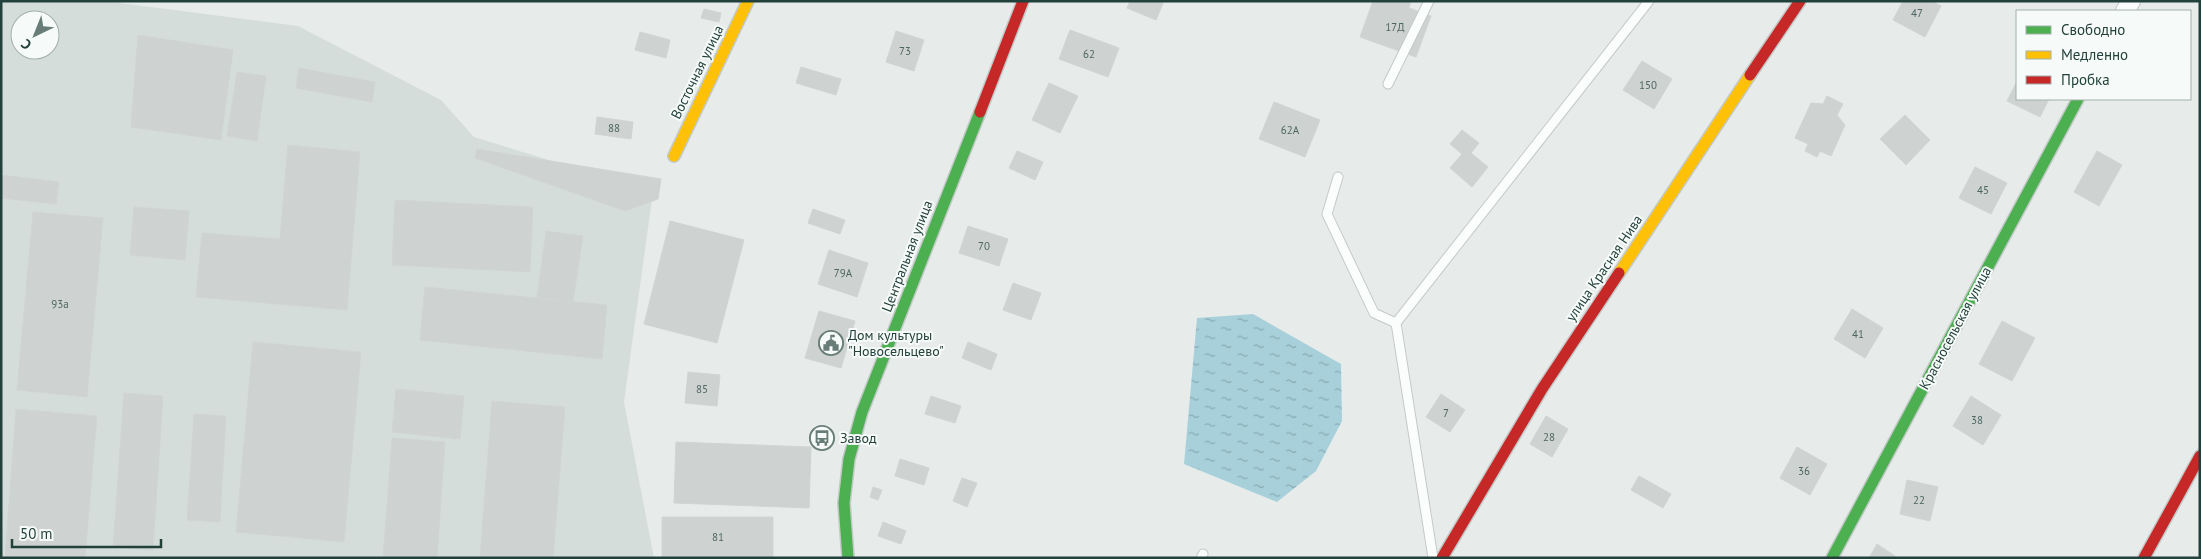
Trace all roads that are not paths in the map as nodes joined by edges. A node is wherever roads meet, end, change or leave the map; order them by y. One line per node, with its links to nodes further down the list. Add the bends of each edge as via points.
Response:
1 (748, 1): 8 (street, Восточная улица)
2 (1023, 1): 12 (street, Центральная улица, via 862,412 849,459 844,503)
3 (1429, 1): 6 (lane)
4 (1649, 1): 10 (lane)
5 (1800, 1): 14 (street, улица Красная Нива, via 1542,388)
6 (1388, 84)
7 (2077, 100): 15 (street, Красносельская улица)
8 (674, 156)
9 (1338, 177): 10 (lane, via 1327,214 1374,313)
10 (1396, 323): 13 (lane)
11 (2199, 461): 16 (street)
12 (848, 558)
13 (1433, 558)
14 (1442, 558)
15 (1832, 558)
16 (2144, 558)

